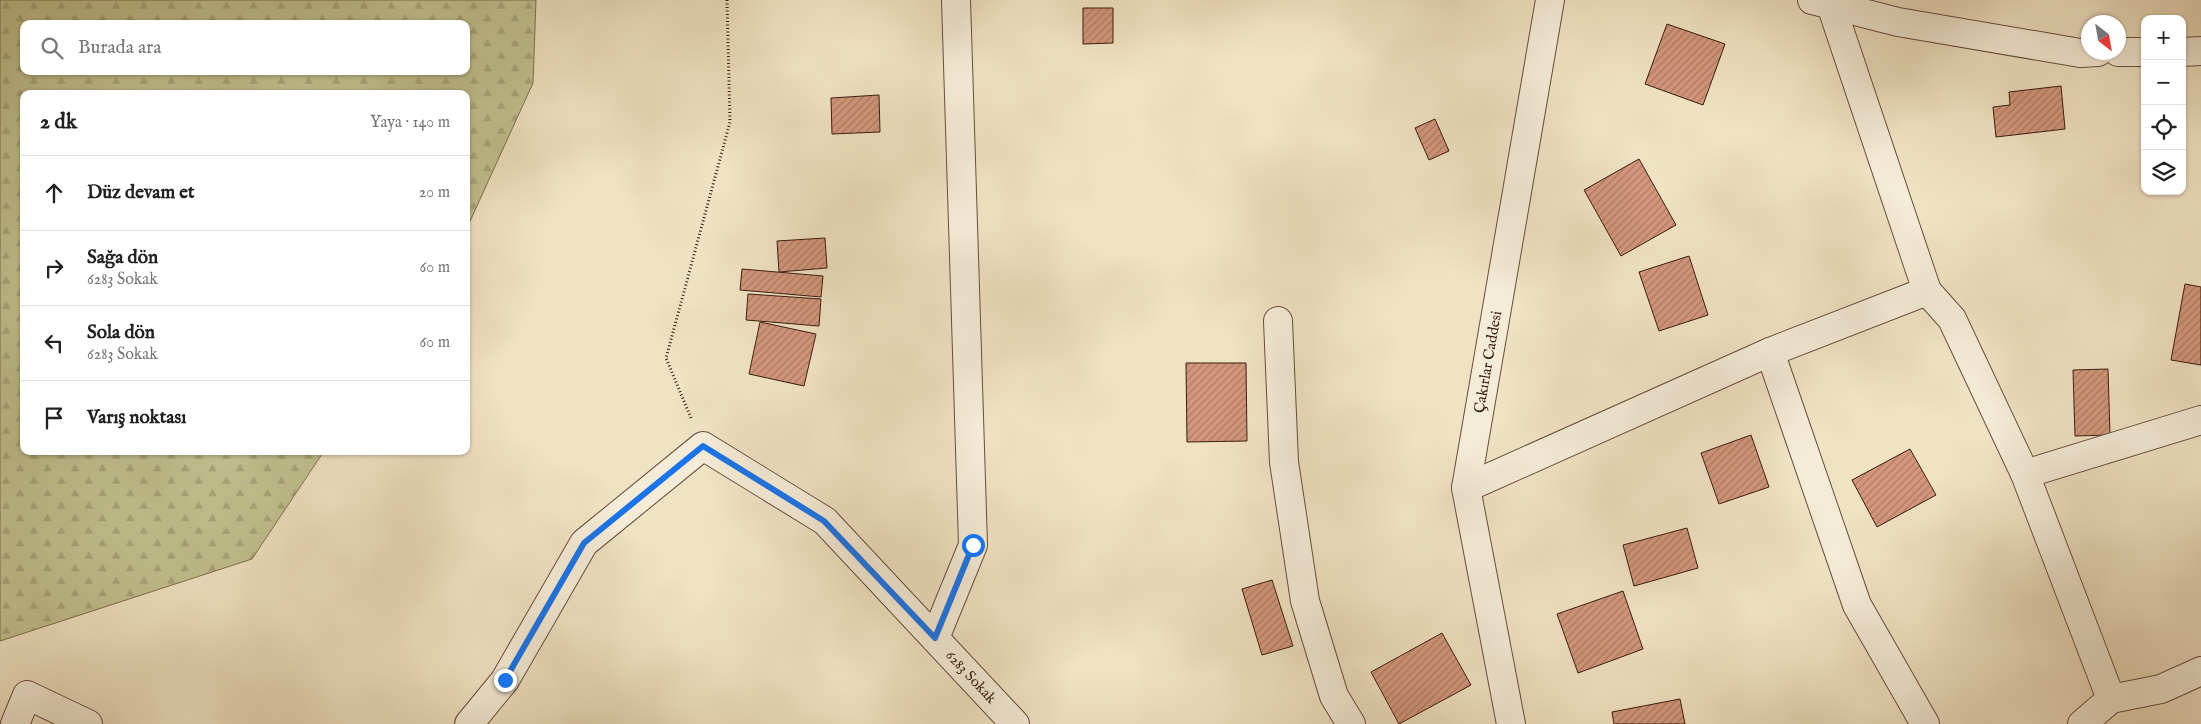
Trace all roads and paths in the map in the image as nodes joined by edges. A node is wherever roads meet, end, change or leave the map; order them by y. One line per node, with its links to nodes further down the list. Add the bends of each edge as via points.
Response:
1 (727, 0): 14 (path, via 730,122 666,358)
2 (956, 0): 17 (street, via 973,545)
3 (1550, 0): 16 (street, Çakırlar Caddesi)
4 (1825, 2): 9 (street, via 1898,22); 10 (street)
5 (2201, 51): 8 (street)
6 (2126, 52): 7 (street)
7 (2141, 52)
8 (2186, 52)
9 (2081, 53)
10 (1927, 291): 12 (street); 15 (street, via 1952,319)
11 (1278, 321): 24 (street, via 1284,462 1305,601 1334,696)
12 (1770, 352): 16 (street); 26 (street, via 1857,605)
13 (2201, 420): 15 (street)
14 (703, 446): 17 (street, 6283 Sokak, via 824,521); 22 (street, via 584,543 505,680)
15 (2025, 474): 19 (street)
16 (1466, 488): 25 (street, Çakırlar Caddesi)
17 (935, 638): 23 (street, 6283 Sokak)
18 (2201, 671): 19 (street, via 2161,689)
19 (2111, 700): 27 (street)
20 (15, 724): 21 (street, via 27,695)
21 (88, 724)
22 (469, 724)
23 (1015, 724)
24 (1351, 724)
25 (1511, 724)
26 (1925, 724)
27 (2082, 724)

